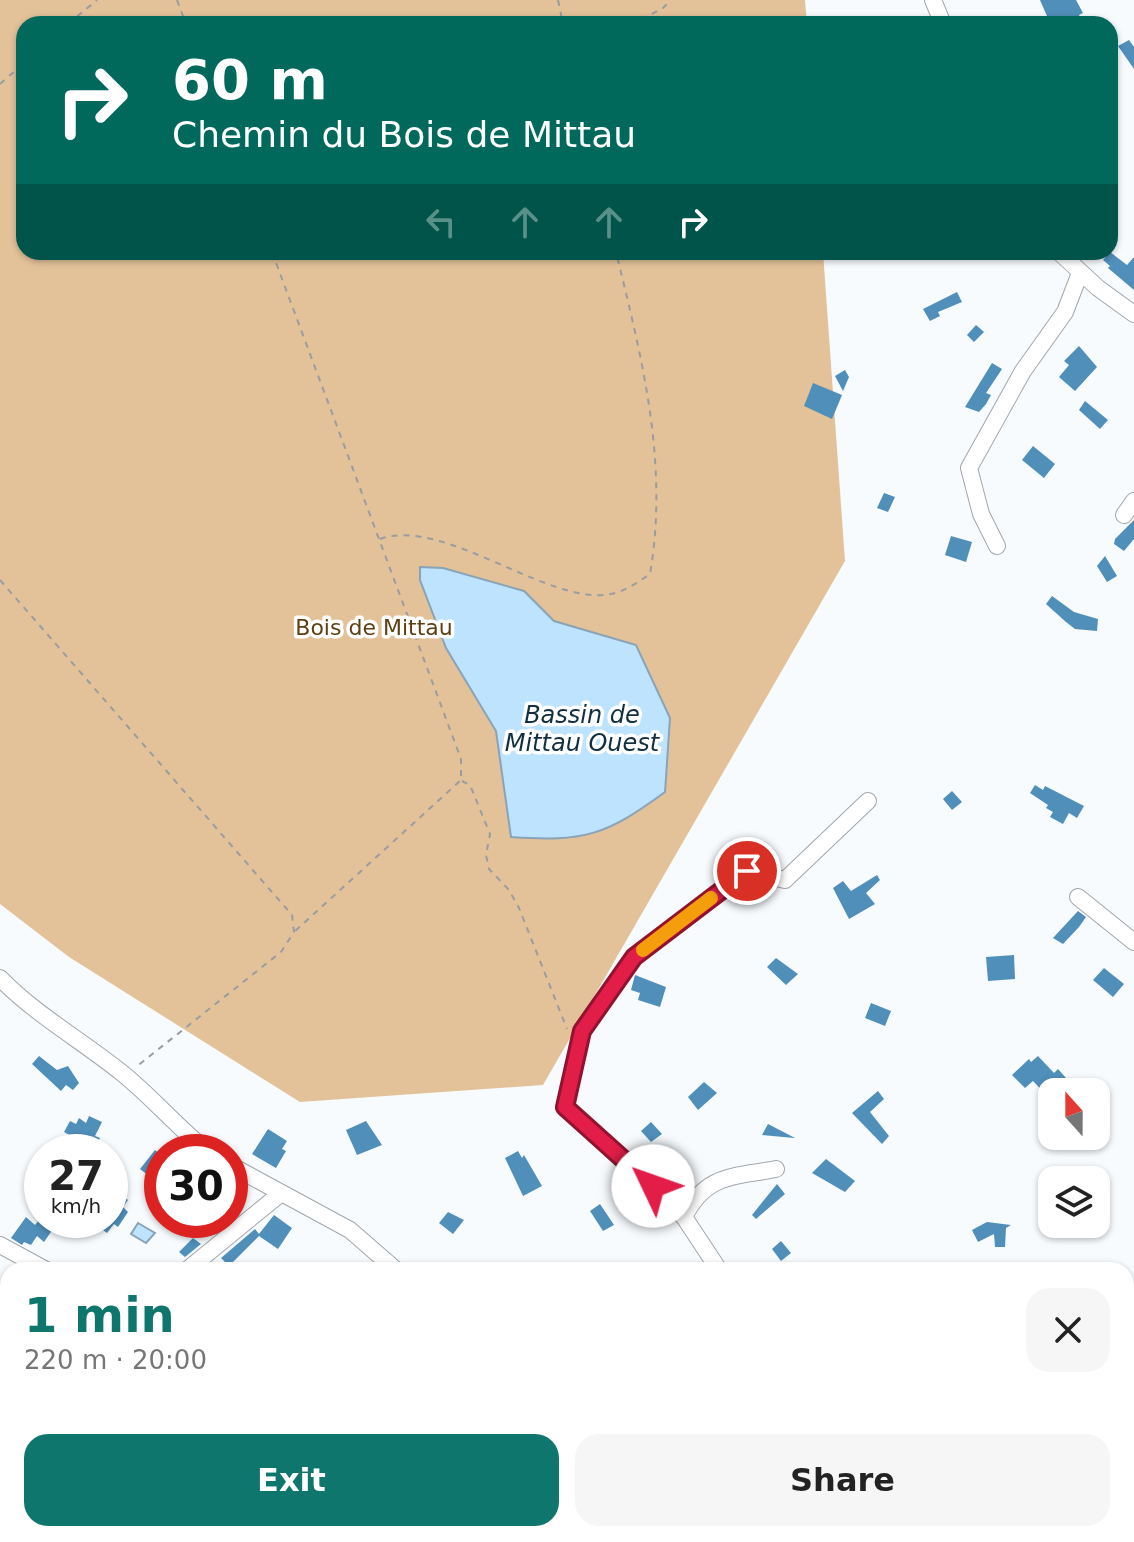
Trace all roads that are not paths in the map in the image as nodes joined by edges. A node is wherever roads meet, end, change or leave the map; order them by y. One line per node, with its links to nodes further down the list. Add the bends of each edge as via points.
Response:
1 (1067, 260): 2 (street)
2 (1080, 273): 3 (street); 4 (street, via 1065,312 1023,371 969,468 981,514)
3 (1134, 314)
4 (997, 546)
5 (868, 801): 13 (street, via 785,880 747,871 634,957 582,1031 565,1107)
6 (1078, 897): 7 (street)
7 (1134, 942)
8 (0, 978): 9 (street, via 28,1007 83,1042)
9 (188, 1134)
10 (776, 1169): 13 (street, via 721,1178 699,1195)
11 (248, 1175): 12 (street)
12 (280, 1194): 16 (street); 17 (street, via 350,1230)
13 (684, 1217): 18 (street)
14 (0, 1245): 15 (street)
15 (31, 1262)
16 (197, 1262)
17 (387, 1262)
18 (714, 1262)

